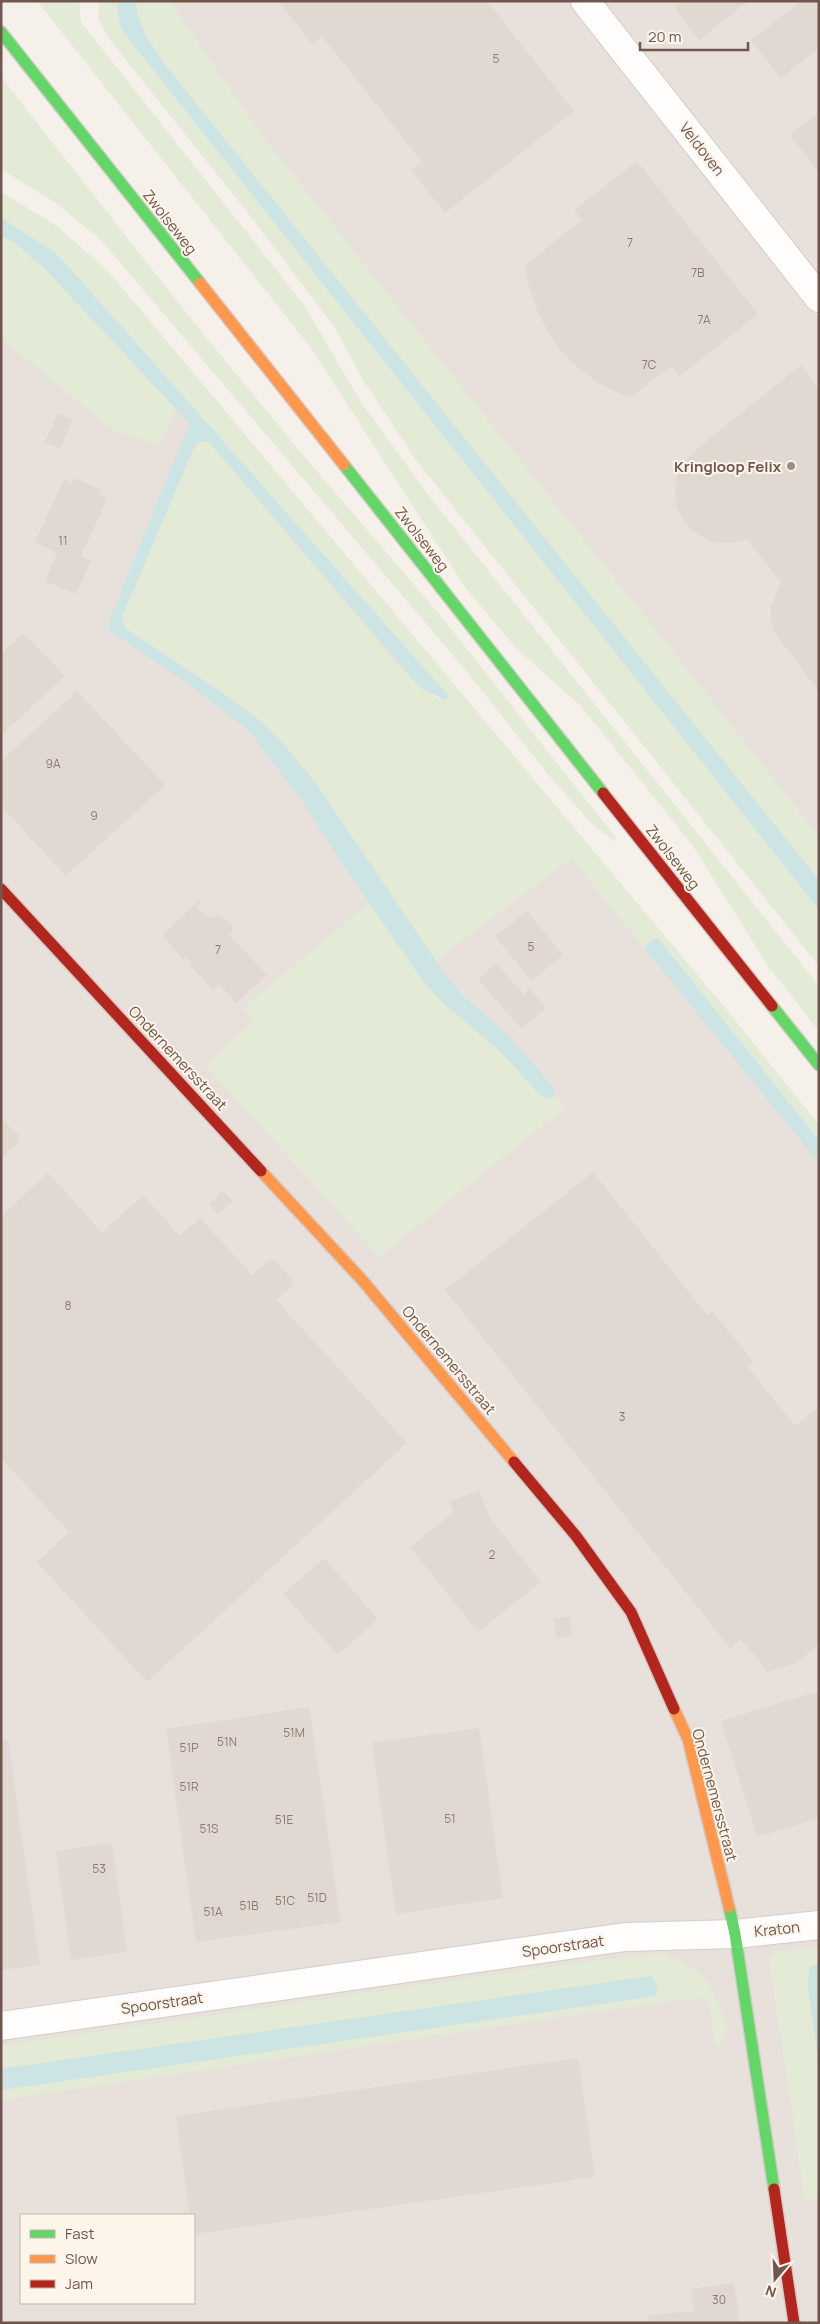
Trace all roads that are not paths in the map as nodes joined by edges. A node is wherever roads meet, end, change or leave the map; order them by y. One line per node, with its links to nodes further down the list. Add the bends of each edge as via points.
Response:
1 (585, 1): 3 (street, Veldoven)
2 (1, 32): 5 (street, Zwolseweg)
3 (819, 298)
4 (1, 889): 7 (street, Ondernemersstraat, via 363,1280 576,1536 631,1612 688,1739)
5 (819, 1065)
6 (819, 1924): 7 (street, Kraton)
7 (735, 1934): 8 (street, Spoorstraat, via 625,1937); 9 (street)
8 (1, 2026)
9 (794, 2323)

